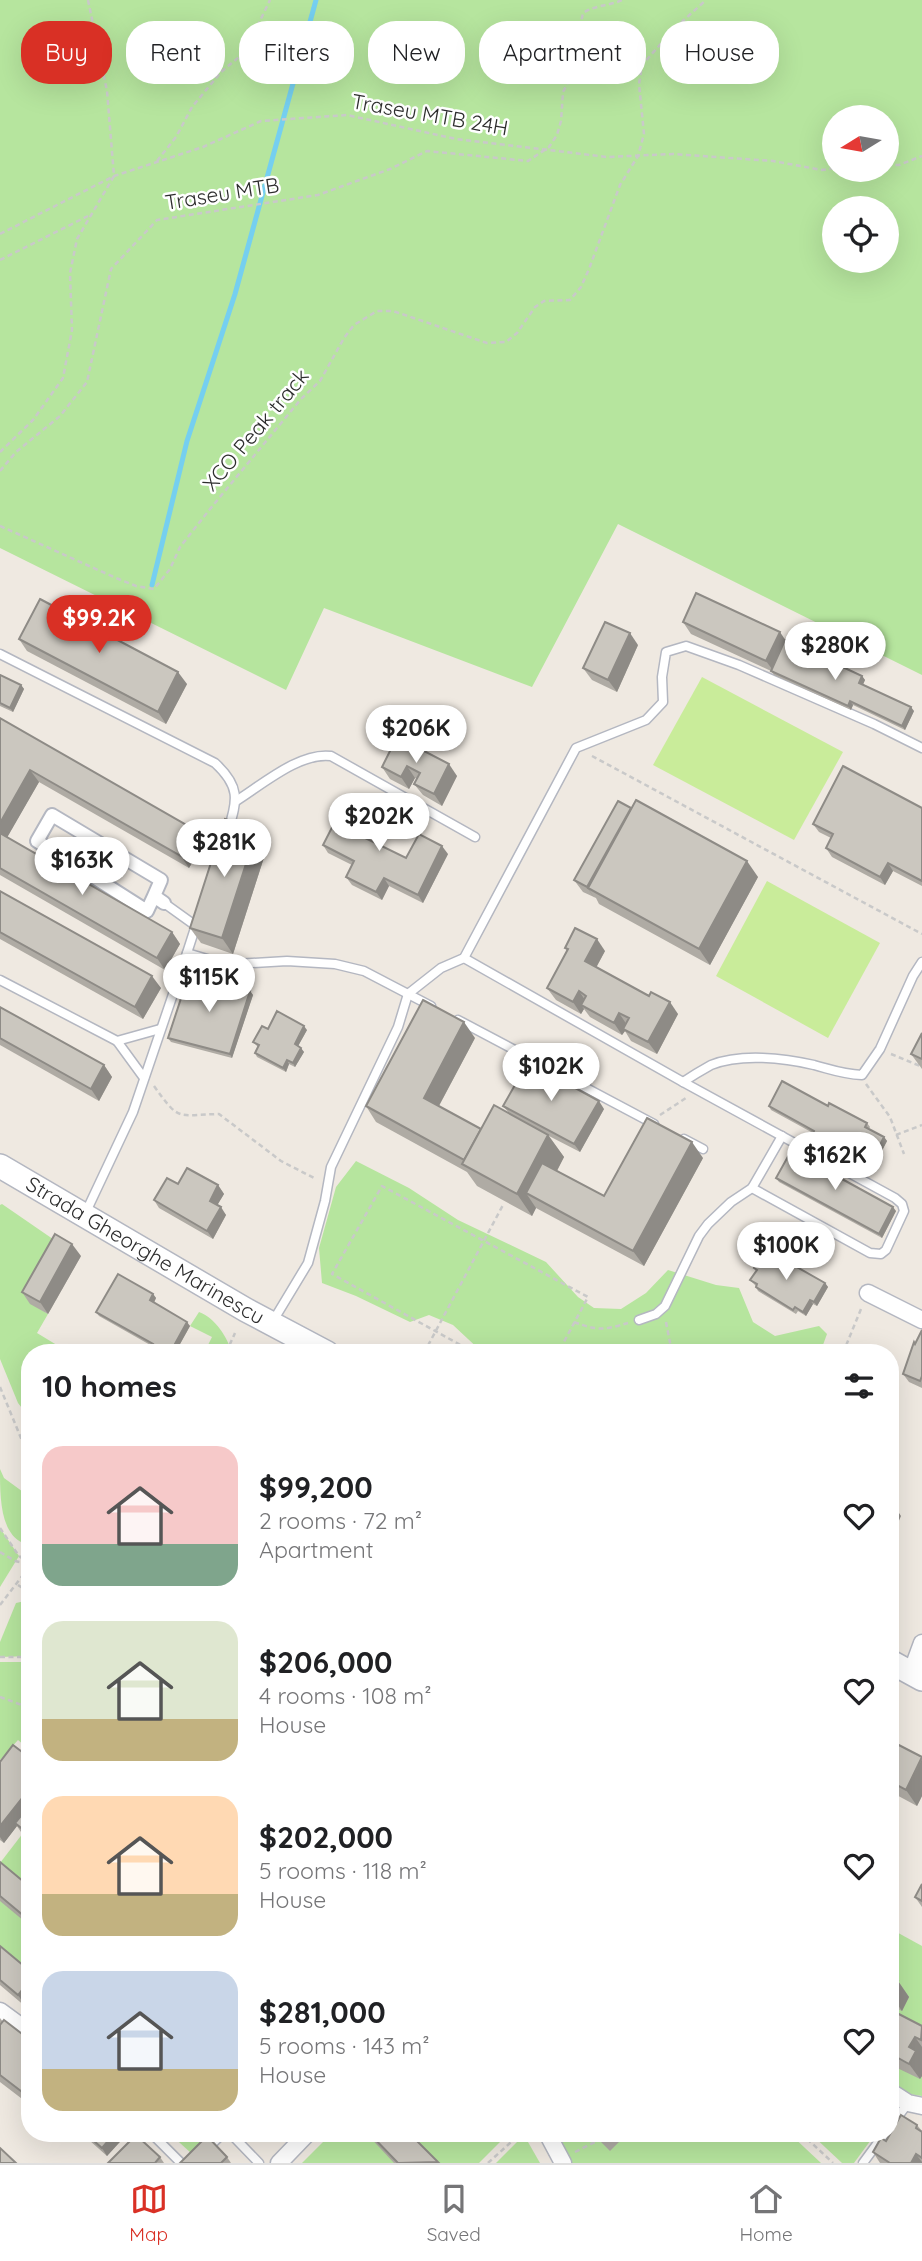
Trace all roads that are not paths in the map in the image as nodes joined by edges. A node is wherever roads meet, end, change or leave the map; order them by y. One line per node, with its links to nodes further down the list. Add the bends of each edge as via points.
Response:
1 (0, 654): 3 (lane, via 215,763 228,774)
2 (922, 748): 10 (lane, via 752,670 686,646 666,652 663,702 646,720 576,748)
3 (236, 801): 4 (lane, via 302,760 331,756); 5 (lane)
4 (475, 837)
5 (224, 841)
6 (159, 900): 6 (street, via 161,880 52,814 37,841 147,911); 8 (lane)
7 (200, 914): 8 (lane)
8 (196, 926): 9 (lane)
9 (187, 953): 13 (lane, via 236,964 335,964 364,971); 14 (lane)
10 (464, 958): 13 (lane, via 441,968); 17 (lane)
11 (922, 962): 17 (lane, via 880,1049 862,1075 842,1075 781,1059 748,1059 710,1066)
12 (0, 980): 15 (lane)
13 (408, 994): 18 (lane); 28 (lane, via 398,1027 331,1167 308,1263)
14 (160, 1030): 15 (lane); 16 (lane)
15 (117, 1041): 16 (lane)
16 (145, 1076): 24 (lane)
17 (683, 1082): 19 (lane)
18 (659, 1126)
19 (782, 1136): 23 (lane); 23 (lane, via 902,1204 902,1218 886,1250 870,1253)
20 (680, 1137): 21 (lane)
21 (703, 1149)
22 (0, 1166): 24 (main road, Strada Gheorghe Marinescu)
23 (752, 1188): 27 (lane, via 708,1224 665,1306)
24 (84, 1216): 28 (main road, Strada Gheorghe Marinescu)
25 (868, 1293): 26 (street)
26 (922, 1320)
27 (639, 1321)
28 (272, 1323): 29 (main road, Strada Gheorghe Marinescu)
29 (310, 1344)
30 (922, 1643): 32 (street)
31 (899, 1666): 32 (main road)
32 (917, 1676)
33 (0, 2011): 34 (street)
34 (21, 2027)
35 (899, 2096): 36 (street)
36 (915, 2104): 37 (lane)
37 (899, 2119)
38 (160, 2142): 45 (lane)
39 (214, 2142): 46 (lane)
40 (239, 2142): 47 (lane)
41 (299, 2142): 48 (street)
42 (554, 2142): 44 (street)
43 (879, 2142): 49 (lane)
44 (567, 2158)
45 (181, 2163)
46 (193, 2163)
47 (260, 2163)
48 (279, 2163)
49 (863, 2163)

